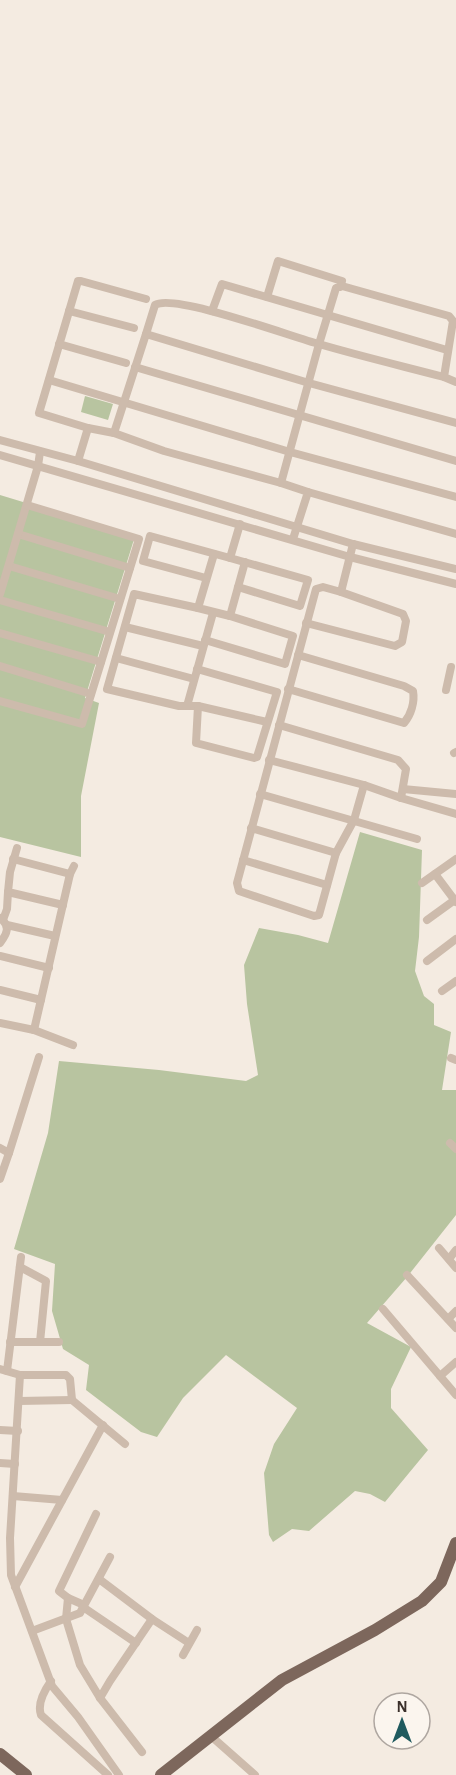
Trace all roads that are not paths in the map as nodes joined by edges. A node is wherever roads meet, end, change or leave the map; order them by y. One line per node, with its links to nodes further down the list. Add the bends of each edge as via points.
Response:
1 (340, 287): 2 (street, via 342,280 278,261); 6 (street, via 333,294); 11 (street, via 449,316 453,321)
2 (267, 297): 5 (street, via 222,284); 6 (street)
3 (146, 299): 4 (street, via 81,280)
4 (69, 311): 7 (street); 9 (street)
5 (212, 311): 8 (street, via 157,303); 10 (street)
6 (328, 315): 10 (street); 11 (street)
7 (134, 328)
8 (146, 334): 13 (street); 17 (street)
9 (59, 344): 12 (street); 15 (street)
10 (318, 344): 14 (street); 17 (street)
11 (447, 350): 14 (street)
12 (126, 363)
13 (135, 367): 18 (street); 19 (street)
14 (444, 377): 16 (street)
15 (49, 380): 18 (street); 21 (street, via 39,413)
16 (456, 382)
17 (309, 383): 19 (street); 20 (street)
18 (123, 403): 22 (street); 25 (street)
19 (300, 416): 25 (street); 27 (street)
20 (456, 423)
21 (88, 428): 22 (street); 28 (street)
22 (114, 433): 31 (street, via 164,452)
23 (0, 440): 24 (street)
24 (40, 452): 28 (street); 29 (street)
25 (290, 452): 31 (street); 33 (street)
26 (0, 455): 29 (street)
27 (456, 461)
28 (82, 463): 30 (street); 36 (street)
29 (38, 466): 30 (street); 34 (street)
30 (82, 478): 35 (street)
31 (281, 483): 32 (street)
32 (308, 492): 36 (street); 38 (street)
33 (456, 497)
34 (27, 505): 37 (street); 46 (street, via 139,539)
35 (240, 524): 39 (street); 43 (street)
36 (296, 526): 39 (street); 40 (street)
37 (18, 534): 45 (street); 46 (street)
38 (456, 534)
39 (293, 539): 42 (street)
40 (353, 544): 42 (street); 47 (street)
41 (213, 554): 43 (street); 48 (street); 48 (street, via 150,536 143,561)
42 (350, 556): 49 (street); 51 (street)
43 (230, 558): 44 (street)
44 (245, 562): 50 (street); 50 (street, via 308,580 300,606)
45 (9, 566): 52 (street); 53 (street)
46 (130, 568): 53 (street)
47 (456, 569)
48 (207, 578): 55 (street)
49 (456, 584)
50 (238, 587): 57 (street)
51 (341, 592): 58 (street, via 316,589); 58 (street, via 403,614 406,621 402,642 395,646)
52 (0, 594)
53 (120, 599): 60 (street)
54 (0, 600): 60 (street)
55 (198, 608): 56 (street); 59 (street, via 134,594)
56 (213, 612): 57 (street); 62 (street)
57 (230, 616): 62 (street, via 293,636 285,664)
58 (306, 623): 63 (street)
59 (125, 627): 62 (street); 64 (street)
60 (110, 632): 65 (street)
61 (0, 633): 65 (street)
62 (204, 643): 67 (street)
63 (298, 655): 70 (street); 70 (street, via 414,691 408,719 397,722)
64 (116, 658): 69 (street); 74 (street, via 107,689)
65 (101, 662): 72 (street)
66 (0, 666): 72 (street)
67 (197, 669): 69 (street); 76 (street, via 277,692)
68 (452, 673): 71 (street)
69 (194, 679): 74 (street)
70 (288, 689): 77 (street)
71 (446, 690)
72 (91, 694): 73 (street, via 82,724)
73 (1, 704)
74 (187, 706): 75 (street)
75 (198, 706): 76 (street); 76 (street, via 196,743 254,758)
76 (267, 722)
77 (279, 725): 78 (street); 80 (street, via 398,760 406,769)
78 (269, 760): 79 (street); 81 (street)
79 (364, 785): 83 (street); 85 (street)
80 (403, 789): 82 (street); 83 (street)
81 (260, 794): 85 (street); 86 (street)
82 (456, 794)
83 (401, 798): 84 (street)
84 (456, 814)
85 (354, 820): 87 (street); 89 (street)
86 (251, 828): 89 (street); 92 (street)
87 (417, 839)
88 (17, 848): 90 (street)
89 (336, 853): 95 (street)
90 (13, 859): 96 (street); 98 (street, via 72,870)
91 (456, 859): 93 (street)
92 (243, 860): 95 (street); 95 (street, via 237,883 240,891 314,916 319,915)
93 (435, 873): 94 (street); 97 (street)
94 (422, 883)
95 (327, 885)
96 (8, 892): 98 (street); 100 (street)
97 (456, 901): 99 (street)
98 (63, 904): 101 (street)
99 (427, 920)
100 (3, 921): 101 (street); 103 (street, via 6,935)
101 (55, 936): 106 (street)
102 (456, 939): 105 (street)
103 (0, 943)
104 (0, 956): 106 (street)
105 (427, 961)
106 (49, 969): 110 (street)
107 (456, 981): 109 (street)
108 (0, 990): 110 (street)
109 (442, 991)
110 (41, 1000): 112 (street)
111 (0, 1023): 112 (street)
112 (34, 1030): 113 (street)
113 (73, 1045)
114 (39, 1057): 116 (street)
115 (0, 1148): 116 (street)
116 (9, 1153): 117 (street)
117 (0, 1179)
118 (439, 1248): 121 (street)
119 (456, 1250): 121 (street)
120 (21, 1257): 122 (street)
121 (449, 1259): 123 (street)
122 (20, 1267): 129 (street); 130 (street, via 46,1281)
123 (456, 1268)
124 (407, 1275): 127 (street)
125 (383, 1309): 135 (street)
126 (456, 1311): 127 (street)
127 (448, 1319): 128 (street)
128 (456, 1328)
129 (10, 1342): 130 (street); 133 (street)
130 (40, 1342): 131 (street)
131 (59, 1342)
132 (456, 1362): 135 (street)
133 (3, 1370): 134 (street)
134 (20, 1376): 137 (street, via 66,1375); 138 (street)
135 (440, 1376): 136 (street)
136 (456, 1395)
137 (72, 1400): 138 (street); 139 (street)
138 (19, 1401): 141 (street)
139 (103, 1425): 142 (street); 146 (street)
140 (0, 1430): 141 (street)
141 (18, 1431): 144 (street)
142 (125, 1444)
143 (0, 1463): 144 (street)
144 (15, 1464): 145 (street)
145 (13, 1496): 146 (street); 151 (street, via 10,1538)
146 (62, 1500): 151 (street)
147 (96, 1514): 152 (street, via 61,1584 59,1591)
148 (456, 1543): 165 (main road, via 441,1582 422,1601 282,1680)
149 (110, 1557): 150 (street)
150 (99, 1579): 153 (street); 155 (street)
151 (15, 1587): 157 (street)
152 (68, 1598): 153 (street); 154 (street)
153 (84, 1606): 154 (street); 158 (street)
154 (66, 1619): 157 (street); 163 (street, via 80,1665)
155 (152, 1619): 158 (street); 159 (street)
156 (197, 1630): 159 (street)
157 (33, 1631): 161 (street)
158 (136, 1643): 162 (street)
159 (189, 1643): 160 (street)
160 (183, 1655)
161 (51, 1681): 168 (street); 168 (street, via 39,1707 41,1715)
162 (110, 1681): 163 (street); 164 (street)
163 (91, 1684): 164 (street)
164 (100, 1698): 166 (street)
165 (212, 1737): 170 (main road); 171 (street)
166 (142, 1752)
167 (0, 1754): 169 (main road)
168 (114, 1774)
169 (26, 1775)
170 (161, 1775)
171 (255, 1775)

